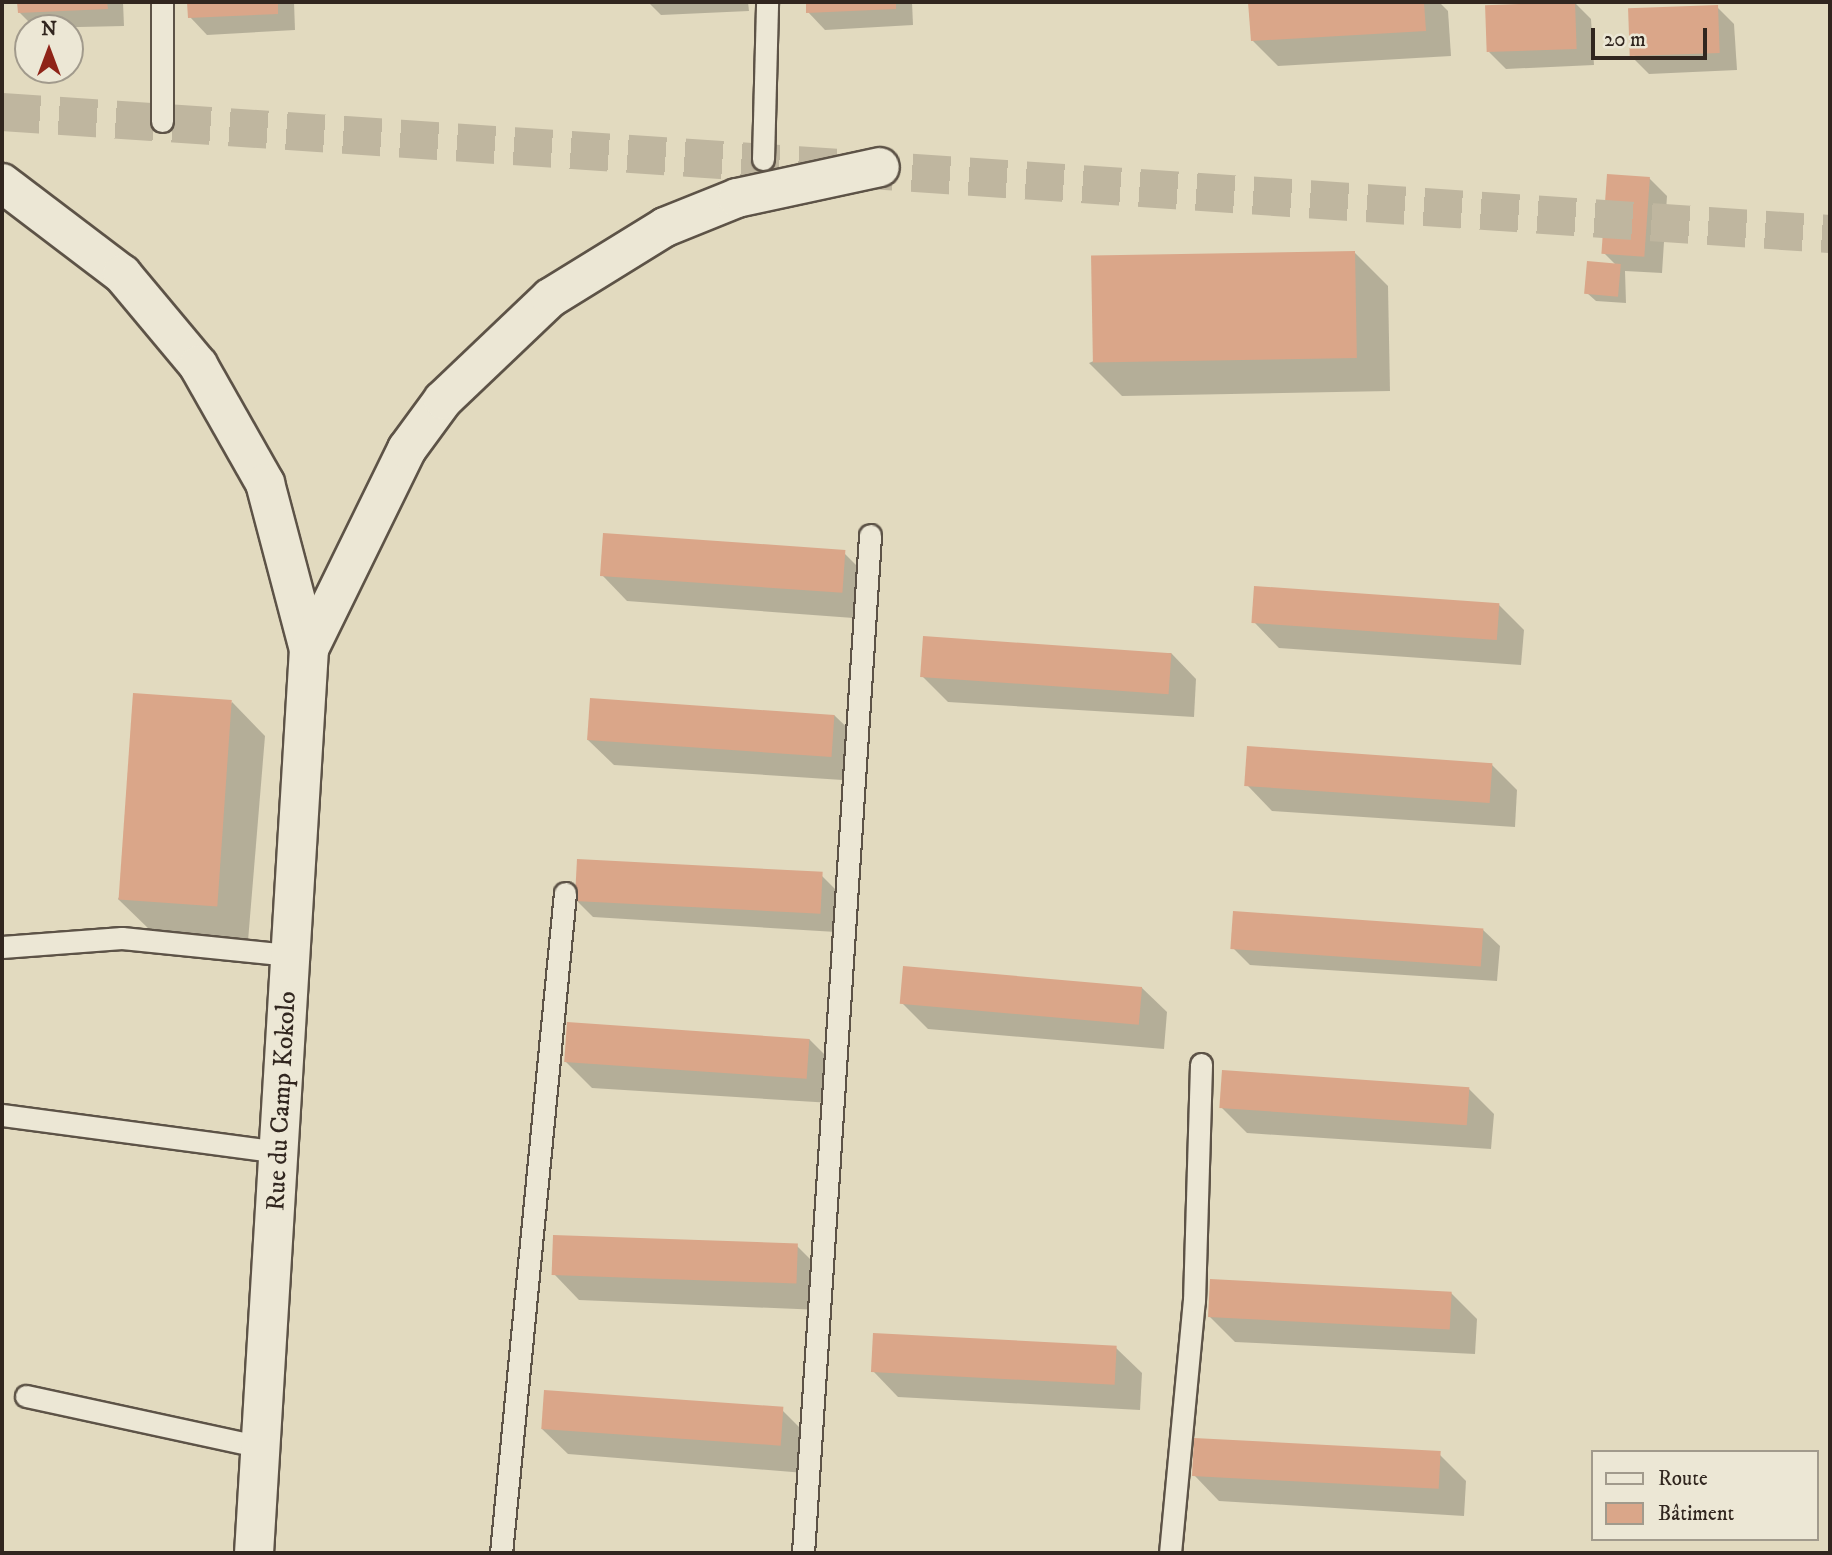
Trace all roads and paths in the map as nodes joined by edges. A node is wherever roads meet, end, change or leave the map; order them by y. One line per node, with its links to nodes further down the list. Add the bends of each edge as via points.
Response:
1 (162, 2): 3 (lane)
2 (766, 2): 4 (lane)
3 (162, 121)
4 (764, 159)
5 (880, 167): 8 (street, Rue du Camp Kokolo, via 737,198 665,227 550,298 443,400 407,449)
6 (2, 183): 8 (street, Rue du Camp Kokolo, via 122,274 198,365 265,483)
7 (870, 535): 19 (lane)
8 (309, 649): 11 (street, Rue du Camp Kokolo)
9 (565, 893): 18 (lane)
10 (2, 947): 11 (lane, via 122,938)
11 (290, 955): 14 (street, Rue du Camp Kokolo)
12 (1201, 1064): 20 (lane, via 1194,1301)
13 (2, 1115): 14 (lane)
14 (278, 1152): 16 (street, Rue du Camp Kokolo)
15 (26, 1396): 16 (lane)
16 (261, 1447): 17 (street, Rue du Camp Kokolo)
17 (254, 1553)
18 (501, 1553)
19 (803, 1553)
20 (1170, 1553)

